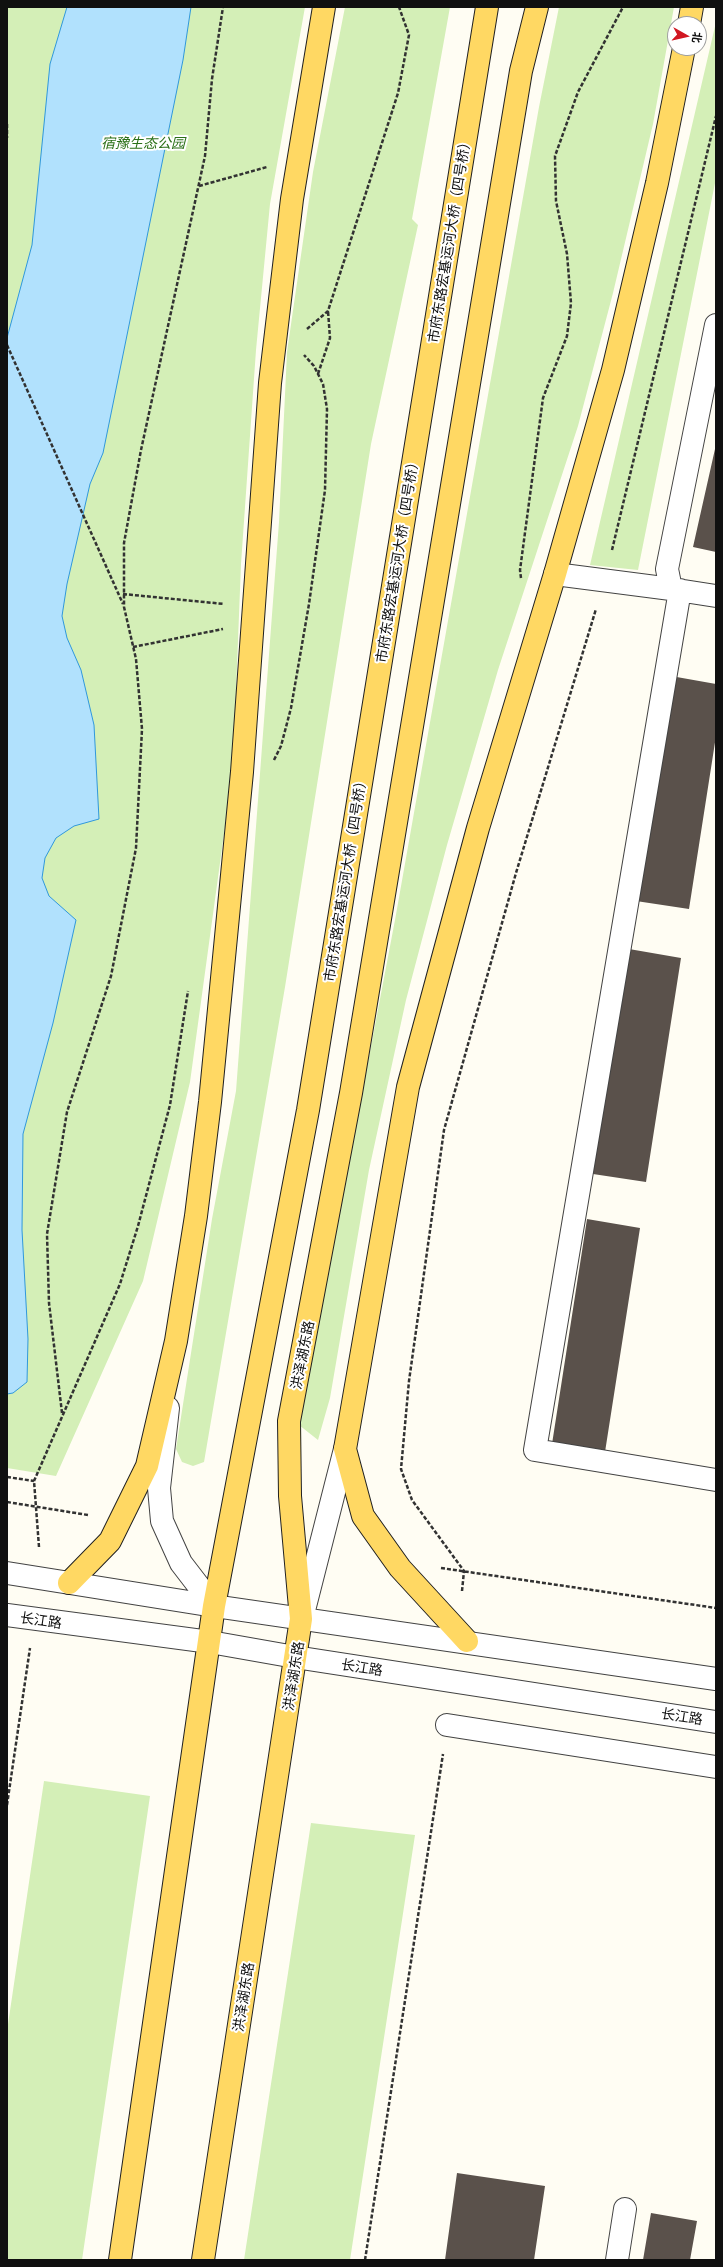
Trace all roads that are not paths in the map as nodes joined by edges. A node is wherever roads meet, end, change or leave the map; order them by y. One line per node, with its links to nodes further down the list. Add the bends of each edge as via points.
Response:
1 (324, 7): 9 (main road, via 292,199 271,376 242,772 210,1102 196,1216)
2 (487, 7): 14 (main road, 市府东路宏基运河大桥（四号桥）, via 308,1110)
3 (537, 7): 16 (main road, 洪泽湖东路, via 521,72 351,1093 289,1421 290,1496)
4 (682, 56): 6 (main road, via 657,183 613,370)
5 (716, 325): 7 (street, via 667,569)
6 (555, 574): 7 (street); 10 (main road, via 478,828 408,1087)
7 (676, 589): 8 (street); 11 (street, via 535,1450)
8 (716, 596)
9 (176, 1341): 13 (main road, via 147,1466 110,1541); 14 (street, via 159,1488 162,1521 181,1563)
10 (345, 1449): 16 (street); 17 (main road, via 363,1516 400,1568)
11 (716, 1480)
12 (7, 1573): 13 (street)
13 (69, 1583): 14 (street)
14 (214, 1606): 16 (street); 18 (main road)
15 (7, 1615): 18 (street, 长江路)
16 (301, 1619): 17 (street); 19 (main road, 洪泽湖东路)
17 (462, 1637): 20 (street)
18 (210, 1642): 19 (street, 长江路); 25 (main road)
19 (295, 1657): 21 (street, 长江路); 26 (main road, 洪泽湖东路)
20 (716, 1678)
21 (716, 1722)
22 (447, 1725): 23 (street)
23 (716, 1767)
24 (625, 2209): 27 (street)
25 (120, 2260)
26 (203, 2260)
27 (617, 2260)

